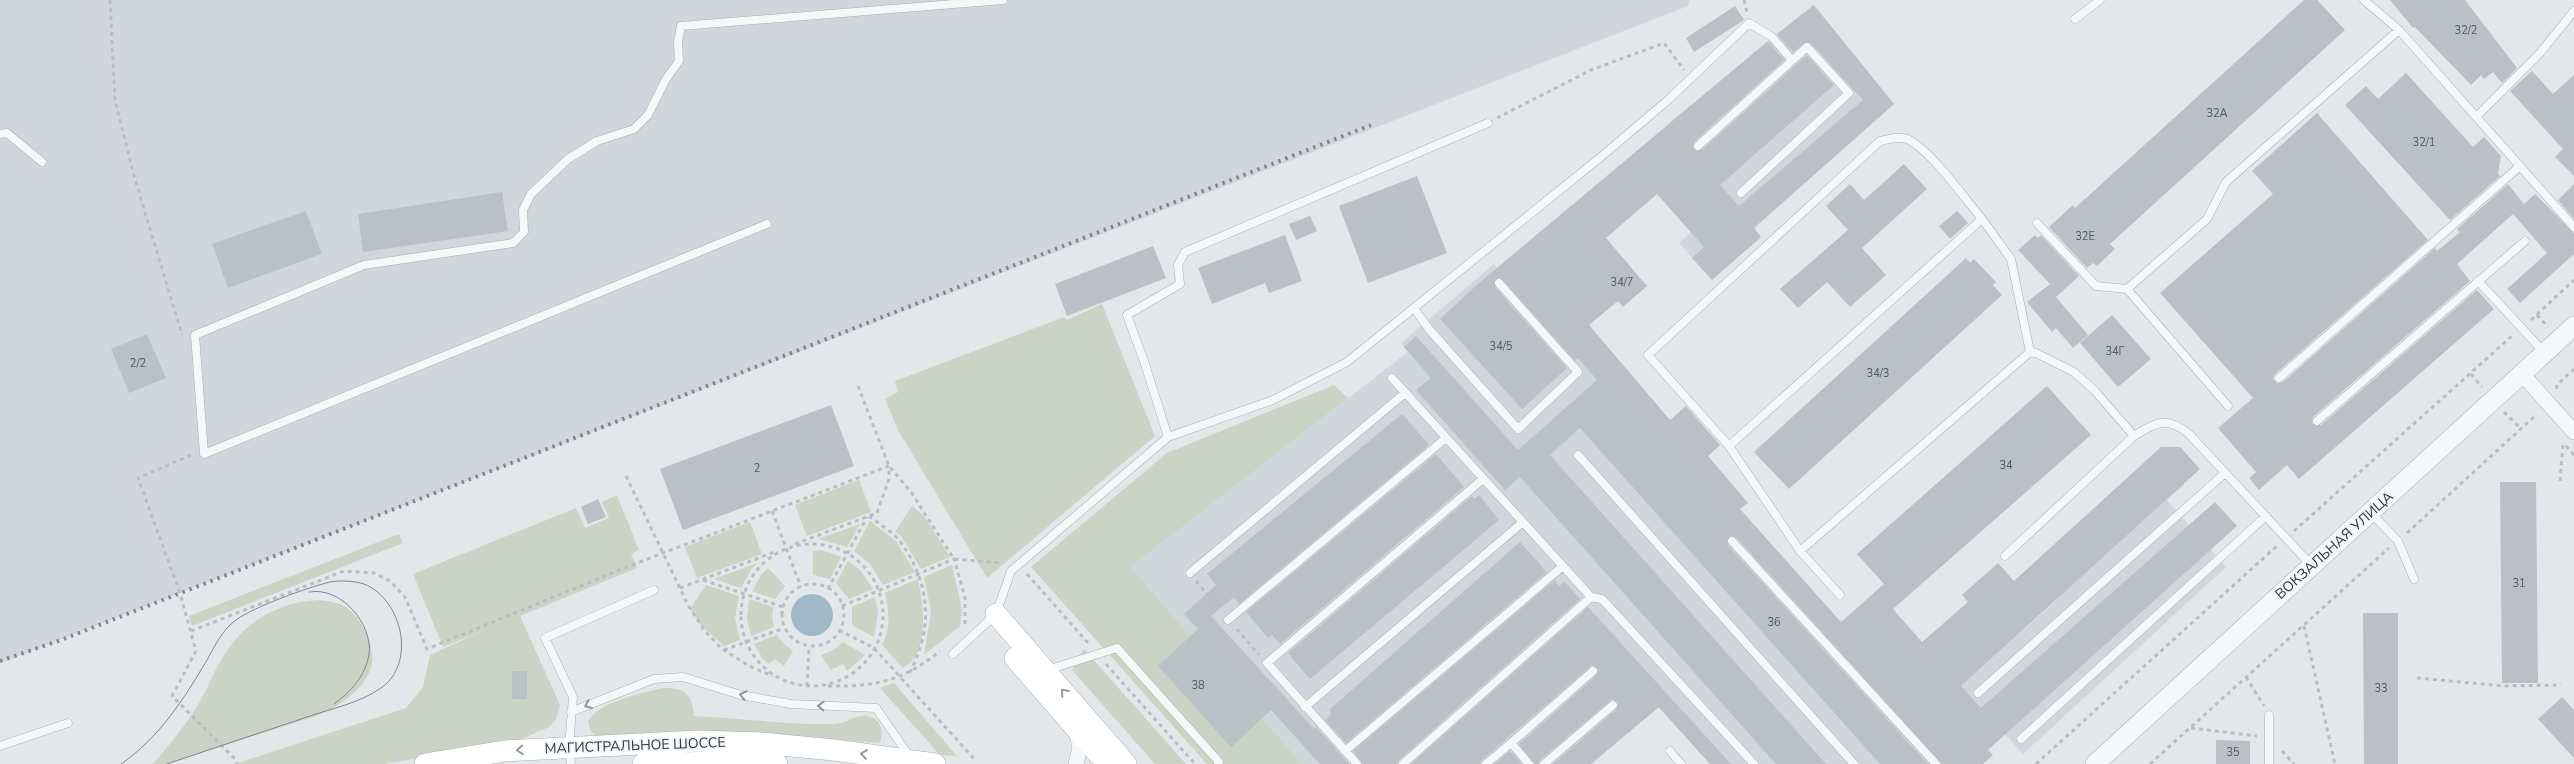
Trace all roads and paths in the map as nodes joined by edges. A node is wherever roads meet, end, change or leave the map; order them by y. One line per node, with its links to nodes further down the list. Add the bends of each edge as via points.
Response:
1 (110, 0): 29 (path, via 115,100 134,176)
2 (1003, 0): 19 (lane, via 681,26 679,61 648,115 634,129 597,141 568,159 531,194 523,210 524,232 513,242 364,265 196,335 204,454)
3 (2100, 0): 6 (lane)
4 (2364, 0): 7 (lane)
5 (2574, 12): 10 (lane, via 2540,53)
6 (2075, 19)
7 (2398, 30): 10 (lane); 25 (lane, via 2226,182 2207,219)
8 (1792, 60): 9 (lane, via 1772,37 1749,23); 13 (lane); 16 (lane, via 1808,47 1849,93)
9 (1690, 78): 11 (path, via 1664,43 1591,70); 26 (lane, via 1594,162)
10 (2476, 117): 15 (lane)
11 (1488, 123): 44 (lane, via 1185,252 1178,265 1180,284 1126,315)
12 (0, 134): 14 (lane, via 7,133)
13 (1698, 146)
14 (42, 162)
15 (2520, 166): 20 (lane); 35 (lane)
16 (1741, 193)
17 (1982, 219): 30 (lane, via 2011,259); 47 (lane); 47 (lane, via 1920,147 1906,139 1880,141 1648,355)
18 (2037, 223): 25 (lane, via 2096,286)
19 (767, 224)
20 (2574, 227)
21 (2524, 241): 23 (lane)
22 (2574, 280): 28 (path)
23 (2478, 281): 28 (lane); 41 (lane)
24 (1498, 283): 26 (lane, via 1578,372 1518,429)
25 (2127, 288): 39 (lane)
26 (1414, 308): 44 (lane, via 1347,362 1273,400)
27 (2574, 326): 31 (street, ВОКЗАЛЬНАЯ УЛИЦА)
28 (2522, 328): 31 (lane); 60 (path)
29 (185, 344)
30 (2030, 352): 43 (lane, via 2074,372); 64 (lane)
31 (2545, 353): 33 (street, ВОКЗАЛЬНАЯ УЛИЦА)
32 (2574, 370): 38 (path, via 2557,385)
33 (2522, 374): 42 (street); 56 (street, ВОКЗАЛЬНАЯ УЛИЦА)
34 (1392, 378): 37 (lane)
35 (2279, 378)
36 (858, 386): 50 (path)
37 (1405, 393): 45 (lane); 72 (lane)
38 (2558, 396)
39 (2228, 406)
40 (2537, 414): 62 (path)
41 (2317, 421)
42 (2574, 432)
43 (2134, 436): 51 (lane, via 2152,424 2177,424); 67 (lane)
44 (1168, 437): 69 (lane)
45 (1446, 438): 53 (lane); 87 (lane)
46 (2563, 443): 54 (path)
47 (1729, 446): 64 (lane)
48 (196, 453): 91 (path, via 138,478)
49 (1578, 455): 143 (lane)
50 (889, 466): 55 (path); 57 (path, via 889,479 877,513); 68 (path, via 911,492)
51 (2225, 473): 58 (lane); 108 (lane)
52 (626, 476): 65 (path)
53 (1483, 479): 59 (lane); 110 (lane, via 1267,663)
54 (2560, 480)
55 (772, 511): 63 (path); 65 (path)
56 (2370, 512): 62 (lane); 71 (street, ВОКЗАЛЬНАЯ УЛИЦА)
57 (868, 516): 63 (path); 66 (path); 73 (path, via 898,539)
58 (2266, 516): 60 (lane); 117 (lane)
59 (1523, 522): 70 (lane); 110 (lane)
60 (2286, 538): 71 (lane); 145 (path)
61 (1732, 541): 144 (lane)
62 (2398, 541): 74 (lane); 88 (path)
63 (786, 548): 66 (path, via 822,544); 75 (path); 76 (path); 81 (path, via 756,571)
64 (1800, 551): 82 (lane)
65 (662, 553): 77 (path); 91 (path, via 427,649 405,597 390,581 374,573 344,571)
66 (848, 554): 78 (path); 80 (path, via 866,568)
67 (2005, 556)
68 (954, 560): 69 (path); 73 (path); 92 (path, via 965,597)
69 (1019, 565): 86 (lane, via 1011,571)
70 (1563, 566): 83 (lane); 120 (lane)
71 (2312, 566): 125 (street, ВОКЗАЛЬНАЯ УЛИЦА)
72 (1190, 573)
73 (919, 574): 80 (path); 101 (path, via 927,611 922,651)
74 (2414, 579)
75 (702, 580): 77 (path); 81 (path)
76 (802, 587): 78 (path, via 817,584); 85 (path, via 788,596)
77 (680, 588): 97 (path, via 704,630)
78 (828, 589): 84 (path, via 836,594)
79 (654, 590): 111 (lane, via 545,638 572,697)
80 (879, 591): 84 (path); 95 (path, via 884,613 880,637)
81 (744, 594): 85 (path); 93 (path, via 741,618)
82 (1840, 595)
83 (1591, 597): 137 (lane); 142 (lane, via 1602,599)
84 (842, 606): 90 (path)
85 (783, 607): 89 (path)
86 (991, 619): 98 (lane); 99 (main road); 115 (main road)
87 (1228, 620)
88 (2304, 625): 104 (path); 149 (path)
89 (784, 628): 93 (path); 94 (path, via 798,643)
90 (839, 630): 94 (path, via 829,642); 95 (path)
91 (191, 631): 126 (path, via 196,651 172,696)
92 (964, 632)
93 (746, 642): 97 (path); 102 (path, via 759,663)
94 (809, 646): 107 (path)
95 (874, 648): 103 (path); 107 (path, via 869,659 850,676 827,685)
96 (944, 648): 101 (path)
97 (724, 650): 102 (path, via 749,666)
98 (953, 654)
99 (1045, 671): 115 (main road, one-way to 99); 135 (lane, via 1117,648)
100 (1593, 671): 118 (lane)
101 (910, 672): 103 (path)
102 (779, 678): 107 (path)
103 (901, 678): 107 (path, via 857,687); 123 (path)
104 (2246, 678): 112 (path); 114 (path)
105 (2417, 678): 106 (path, via 2504,686)
106 (2561, 685)
107 (805, 686)
108 (1978, 693)
109 (1613, 705): 140 (lane)
110 (1305, 707): 120 (lane)
111 (571, 712): 122 (lane); 124 (lane, one-way to 111, via 876,708 791,704 742,695 683,676 654,679)
112 (2269, 715): 116 (lane)
113 (68, 723): 119 (lane)
114 (2191, 728): 116 (path); 146 (path)
115 (1086, 729): 131 (street); 132 (main road); 133 (street); 134 (main road)
116 (2269, 737): 147 (lane); 148 (path)
117 (2022, 739)
118 (1511, 743): 138 (lane); 139 (lane)
119 (0, 746)
120 (1345, 751): 136 (lane)
121 (1670, 751): 141 (lane)
122 (570, 755): 124 (main road, МАГИСТРАЛЬНОЕ ШОССЕ, one-way to 122, via 761,743 699,740); 127 (main road, МАГИСТРАЛЬНОЕ ШОССЕ, one-way to 127, via 504,752)
123 (976, 761)
124 (912, 762): 130 (main road, МАГИСТРАЛЬНОЕ ШОССЕ)
125 (2099, 762)
126 (237, 764)
127 (426, 764)
128 (643, 764): 129 (main road, МАГИСТРАЛЬНОЕ ШОССЕ)
129 (778, 764)
130 (934, 764)
131 (1076, 764)
132 (1107, 764)
133 (1112, 764)
134 (1126, 764)
135 (1218, 764)
136 (1357, 764)
137 (1403, 764)
138 (1486, 764)
139 (1529, 764)
140 (1544, 764)
141 (1681, 764)
142 (1754, 764)
143 (1854, 764)
144 (1936, 764)
145 (2036, 764)
146 (2150, 764)
147 (2269, 764)
148 (2294, 764)
149 (2335, 764)

